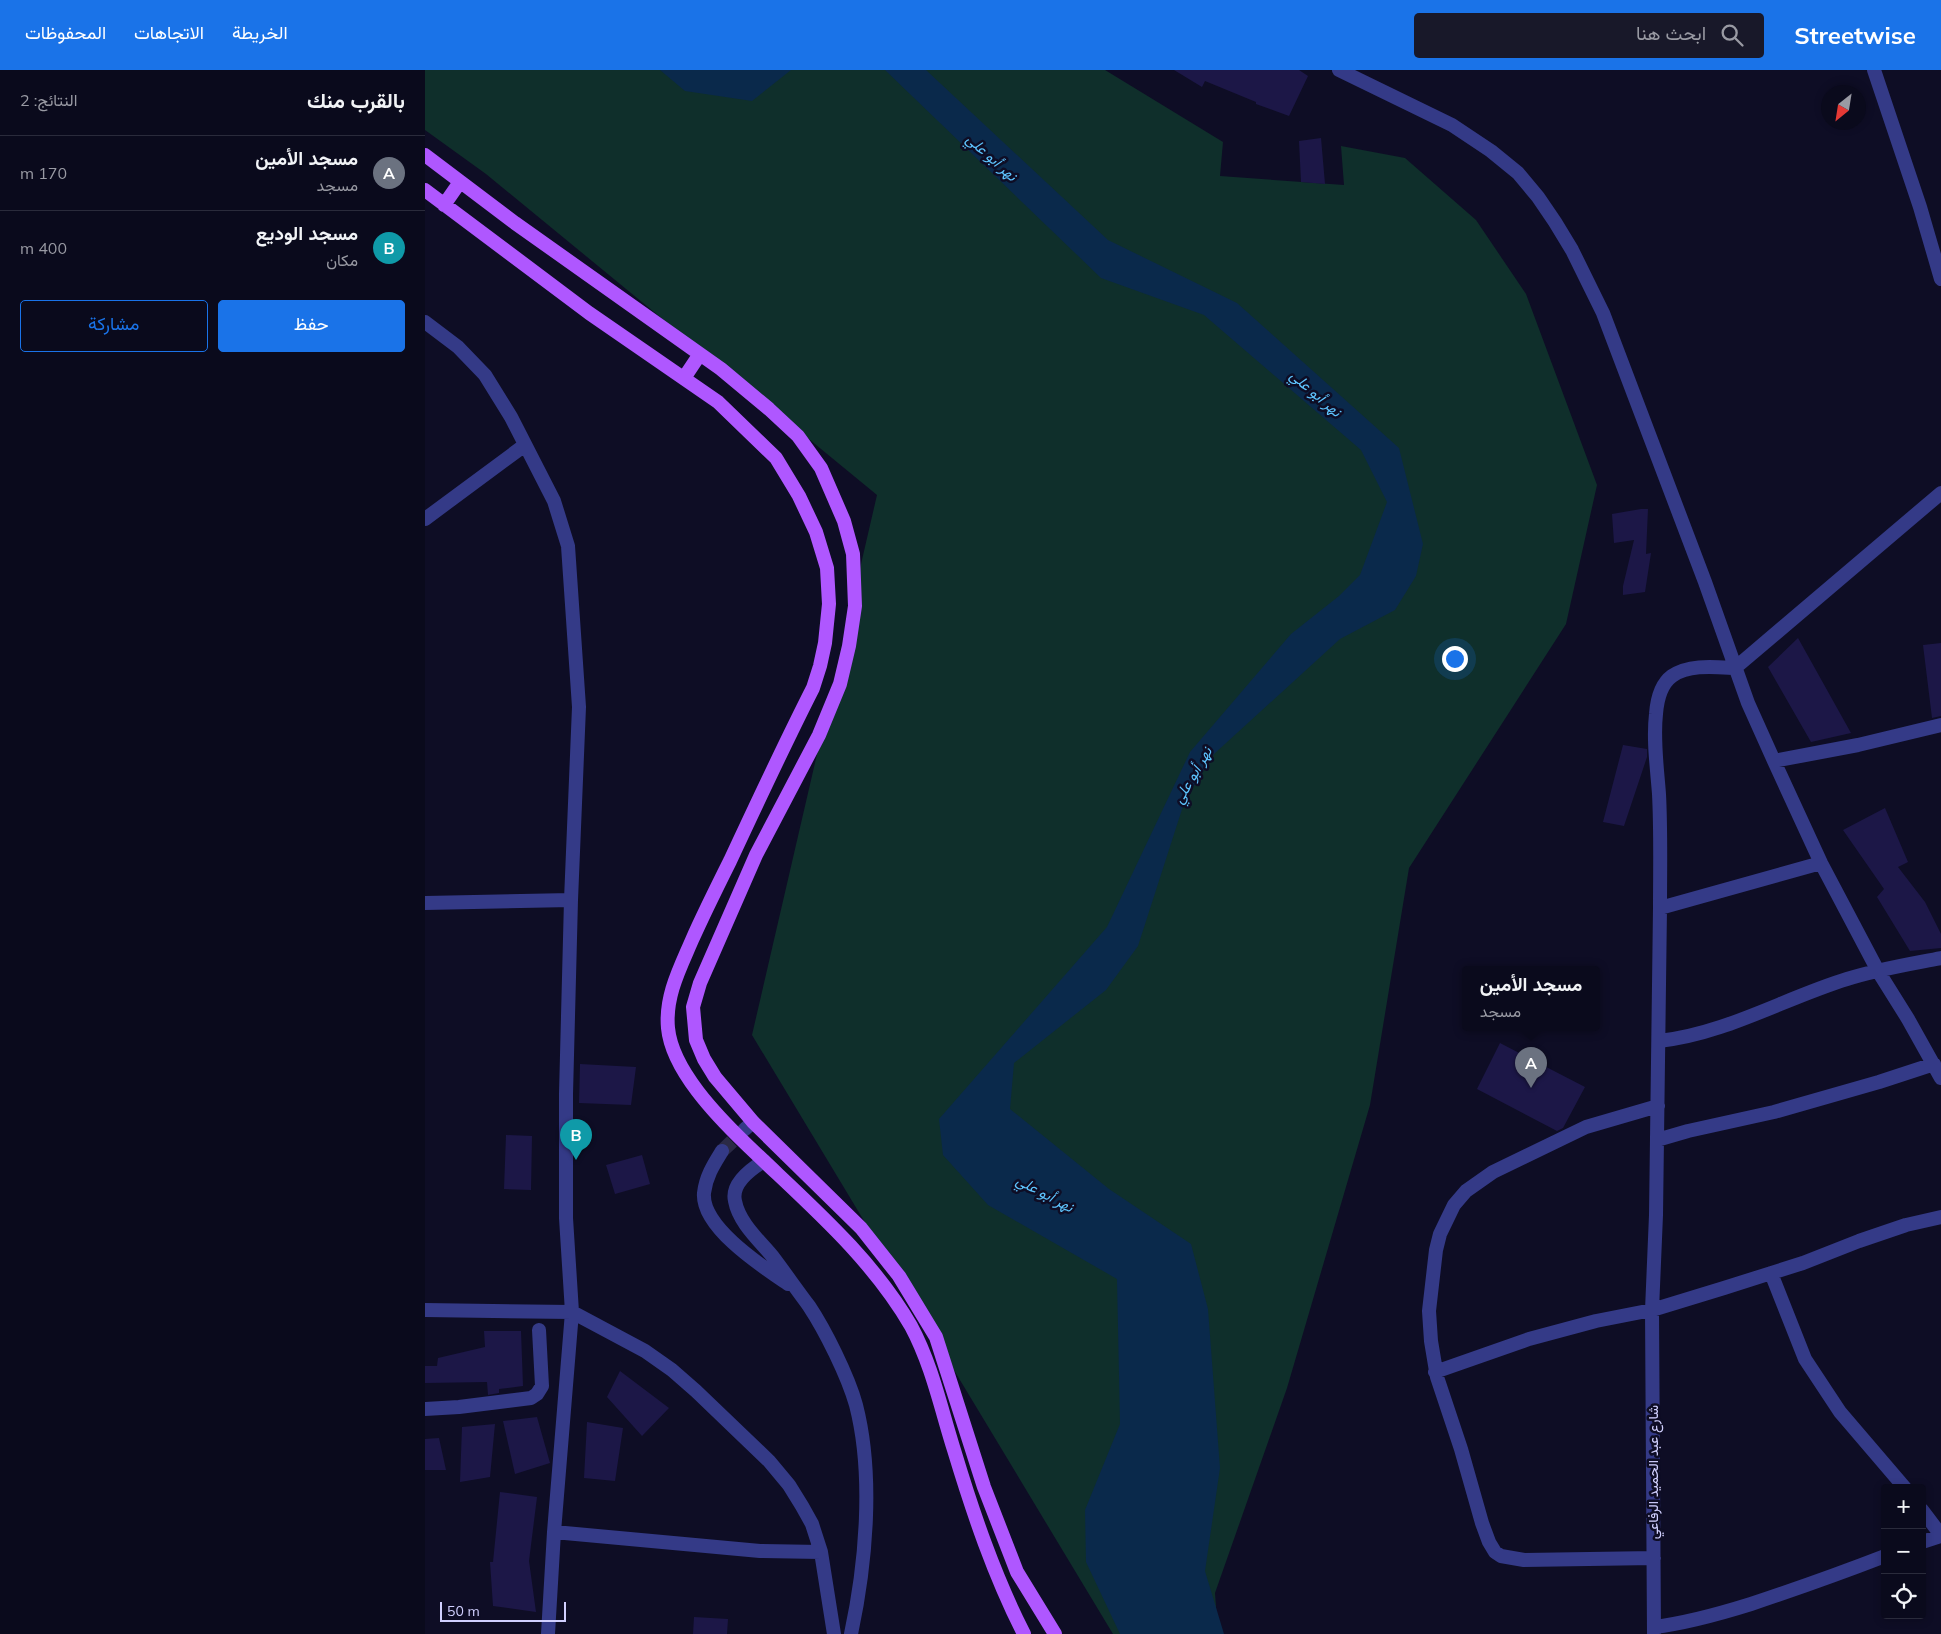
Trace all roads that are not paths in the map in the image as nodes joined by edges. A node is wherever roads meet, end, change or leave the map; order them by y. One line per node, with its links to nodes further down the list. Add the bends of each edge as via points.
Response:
1 (1339, 70): 14 (street, via 1452,125 1491,151 1518,173 1555,222 1603,313)
2 (1874, 70): 7 (street)
3 (425, 156): 4 (main road)
4 (460, 182): 6 (main road); 9 (main road)
5 (425, 190): 6 (main road)
6 (444, 205): 10 (main road, via 589,313)
7 (1941, 279)
8 (425, 322): 11 (street, via 458,347 485,375)
9 (700, 354): 10 (main road); 52 (main road, via 769,409 797,436 821,468 844,521 853,554 855,606 840,684 819,735 756,855 700,983 693,1007 696,1040 704,1060 749,1126 861,1228 899,1276 936,1337 984,1487 1017,1572)
10 (684, 378): 29 (main road, via 718,402 776,458 816,532 827,568 829,604 825,643 813,688 698,927 669,1002 668,1029 675,1054 695,1088)
11 (525, 445): 13 (street); 18 (street, via 555,501 568,546 579,707)
12 (1941, 493): 14 (street)
13 (425, 520)
14 (1735, 668): 16 (street); 20 (street, شارع عبد الحميد الرفاعي, via 1703,667 1679,672 1671,677 1659,697 1655,736)
15 (1941, 725): 16 (street)
16 (1774, 761): 17 (street)
17 (1821, 863): 20 (street); 22 (street)
18 (571, 900): 19 (street); 35 (street, via 566,1218)
19 (425, 902)
20 (1660, 908): 23 (street, شارع عبد الحميد الرفاعي)
21 (1941, 958): 22 (street)
22 (1878, 971): 23 (street, via 1847,979 1708,1030); 24 (street)
23 (1659, 1041): 26 (street, شارع عبد الحميد الرفاعي)
24 (1934, 1064): 25 (street); 27 (street, via 1774,1112)
25 (1941, 1078)
26 (1657, 1106): 27 (street, شارع عبد الحميد الرفاعي); 37 (street, via 1586,1127 1493,1172 1460,1198 1440,1234 1436,1250 1429,1311)
27 (1657, 1140): 34 (street, شارع عبد الحميد الرفاعي)
28 (723, 1151): 32 (street, via 708,1172 704,1200 709,1214 757,1263)
29 (764, 1161): 32 (street, via 749,1170 738,1184 735,1202 739,1214); 51 (main road, via 843,1237 884,1286 911,1327 932,1375 954,1452 997,1578)
30 (1941, 1217): 31 (street, via 1899,1228)
31 (1771, 1273): 34 (street); 39 (street, via 1805,1358 1839,1412)
32 (797, 1290): 50 (street, via 837,1359 855,1404 861,1434 865,1543)
33 (425, 1310): 35 (street)
34 (1652, 1310): 37 (street, via 1546,1335); 45 (street, شارع عبد الحميد الرفاعي)
35 (572, 1312): 41 (street); 44 (street, via 645,1351 672,1370 769,1461 789,1485 812,1524)
36 (539, 1330): 38 (street, via 542,1386 537,1394 531,1398)
37 (1435, 1372): 45 (street, via 1482,1523 1495,1552 1524,1560)
38 (425, 1410)
39 (1902, 1484)
40 (1926, 1515): 42 (street)
41 (553, 1532): 44 (street, via 760,1551); 48 (street)
42 (1941, 1535): 43 (street)
43 (1926, 1541)
44 (821, 1552): 49 (street)
45 (1654, 1558): 47 (street, شارع عبد الحميد الرفاعي)
46 (1881, 1558): 47 (street, via 1797,1589 1706,1618)
47 (1654, 1630)
48 (548, 1634)
49 (834, 1634)
50 (851, 1634)
51 (1024, 1634)
52 (1055, 1634)

